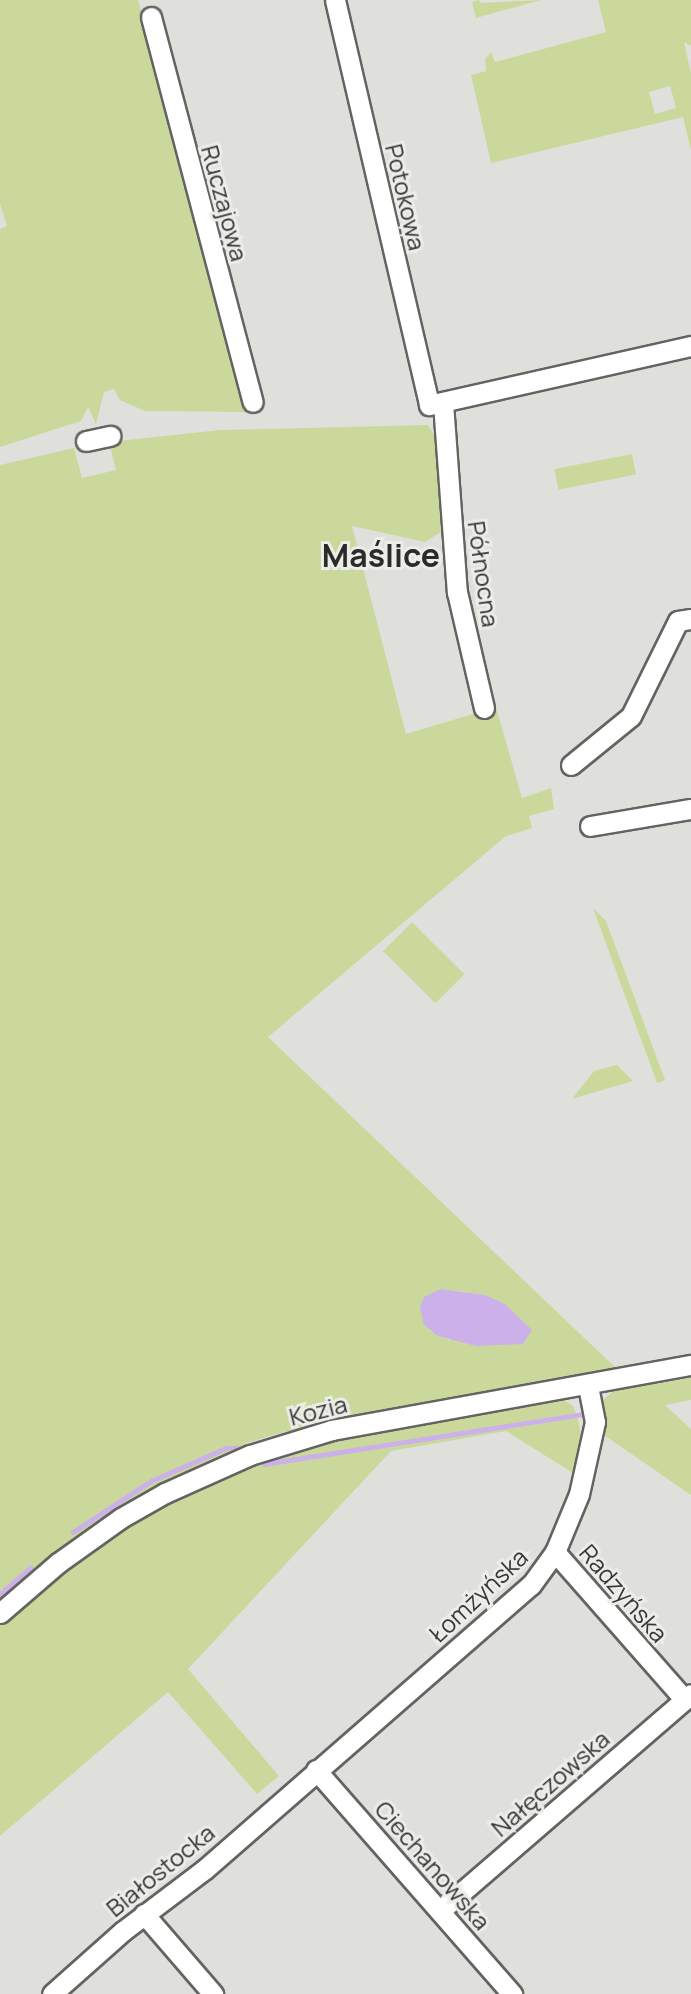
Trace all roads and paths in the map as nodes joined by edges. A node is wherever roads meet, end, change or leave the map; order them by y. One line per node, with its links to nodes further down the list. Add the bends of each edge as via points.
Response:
1 (335, 0): 5 (street, Potokowa)
2 (151, 17): 4 (street, Ruczajowa)
3 (691, 346): 5 (street)
4 (253, 402)
5 (436, 404): 9 (street, Północna, via 457,592)
6 (110, 436): 7 (street)
7 (86, 441)
8 (691, 619): 10 (street, via 678,621 631,716)
9 (484, 708)
10 (571, 765)
11 (691, 809): 12 (street)
12 (590, 826)
13 (691, 1365): 14 (street, Kozia)
14 (588, 1385): 15 (street, Łomżyńska, via 594,1432 579,1494); 16 (street, Kozia, via 331,1430 230,1462 121,1518 66,1556)
15 (555, 1552): 17 (street, Radzyńska); 18 (street, Łomżyńska, via 519,1596)
16 (0, 1613)
17 (688, 1696): 20 (street, Nałęczowska)
18 (316, 1770): 19 (street, Łomżyńska); 20 (street, Ciechanowska)
19 (299, 1785): 21 (street, Białostocka, via 205,1869)
20 (441, 1910): 24 (street, Ciechanowska)
21 (144, 1914): 22 (street, Białostocka); 23 (street)
22 (52, 1994)
23 (213, 1994)
24 (512, 1994)

